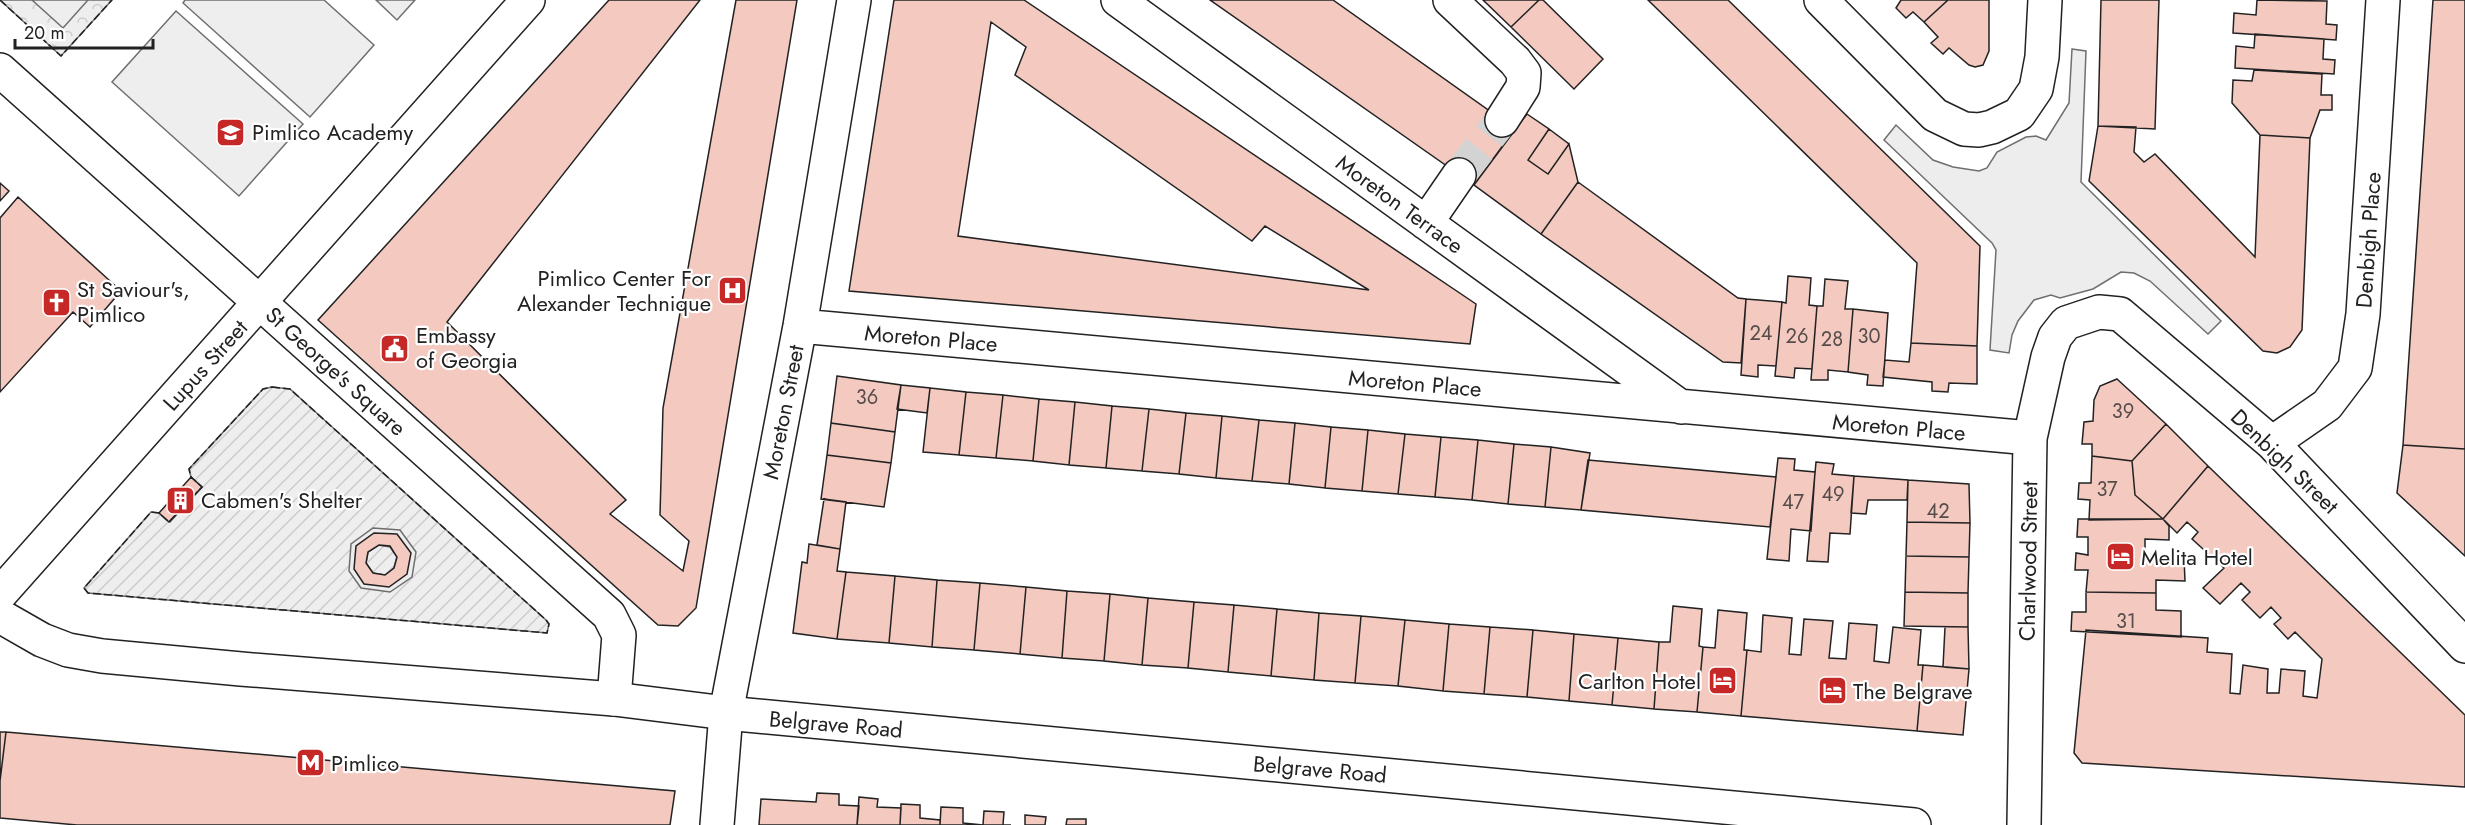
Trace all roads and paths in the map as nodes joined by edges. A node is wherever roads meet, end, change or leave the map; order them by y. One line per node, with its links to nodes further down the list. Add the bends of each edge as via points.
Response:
1 (528, 0): 12 (street, Lupus Street)
2 (854, 0): 14 (street, Moreton Street)
3 (1118, 0): 11 (street, Moreton Terrace)
4 (1450, 0): 9 (street, via 1524,73 1523,87)
5 (1821, 0): 6 (street, via 1935,115 1964,129 1979,130 2019,114 2036,89)
6 (2045, 0)
7 (2383, 0): 17 (street, Denbigh Place, via 2363,314 2355,368 2327,405)
8 (0, 70): 12 (street, St George's Square)
9 (1502, 120)
10 (1459, 175): 11 (street)
11 (1426, 223): 15 (street, Moreton Terrace)
12 (260, 303): 18 (street, Lupus Street); 21 (street, St George's Square, via 609,615 619,635)
13 (2084, 317): 16 (street, Charlwood Street, via 2066,323 2055,337); 17 (street, Denbigh Street, via 2099,312 2120,314)
14 (800, 326): 15 (street, Moreton Place); 22 (street, Moreton Street)
15 (1682, 408): 16 (street, Moreton Place)
16 (2030, 438): 25 (street, Charlwood Street)
17 (2272, 443): 20 (street, Denbigh Street)
18 (0, 594)
19 (0, 616): 21 (street, via 59,647 102,656)
20 (2465, 646)
21 (614, 699): 22 (street)
22 (726, 714): 23 (street, Moreton Street); 24 (street, Belgrave Road)
23 (717, 825)
24 (1914, 825)
25 (2024, 825)

